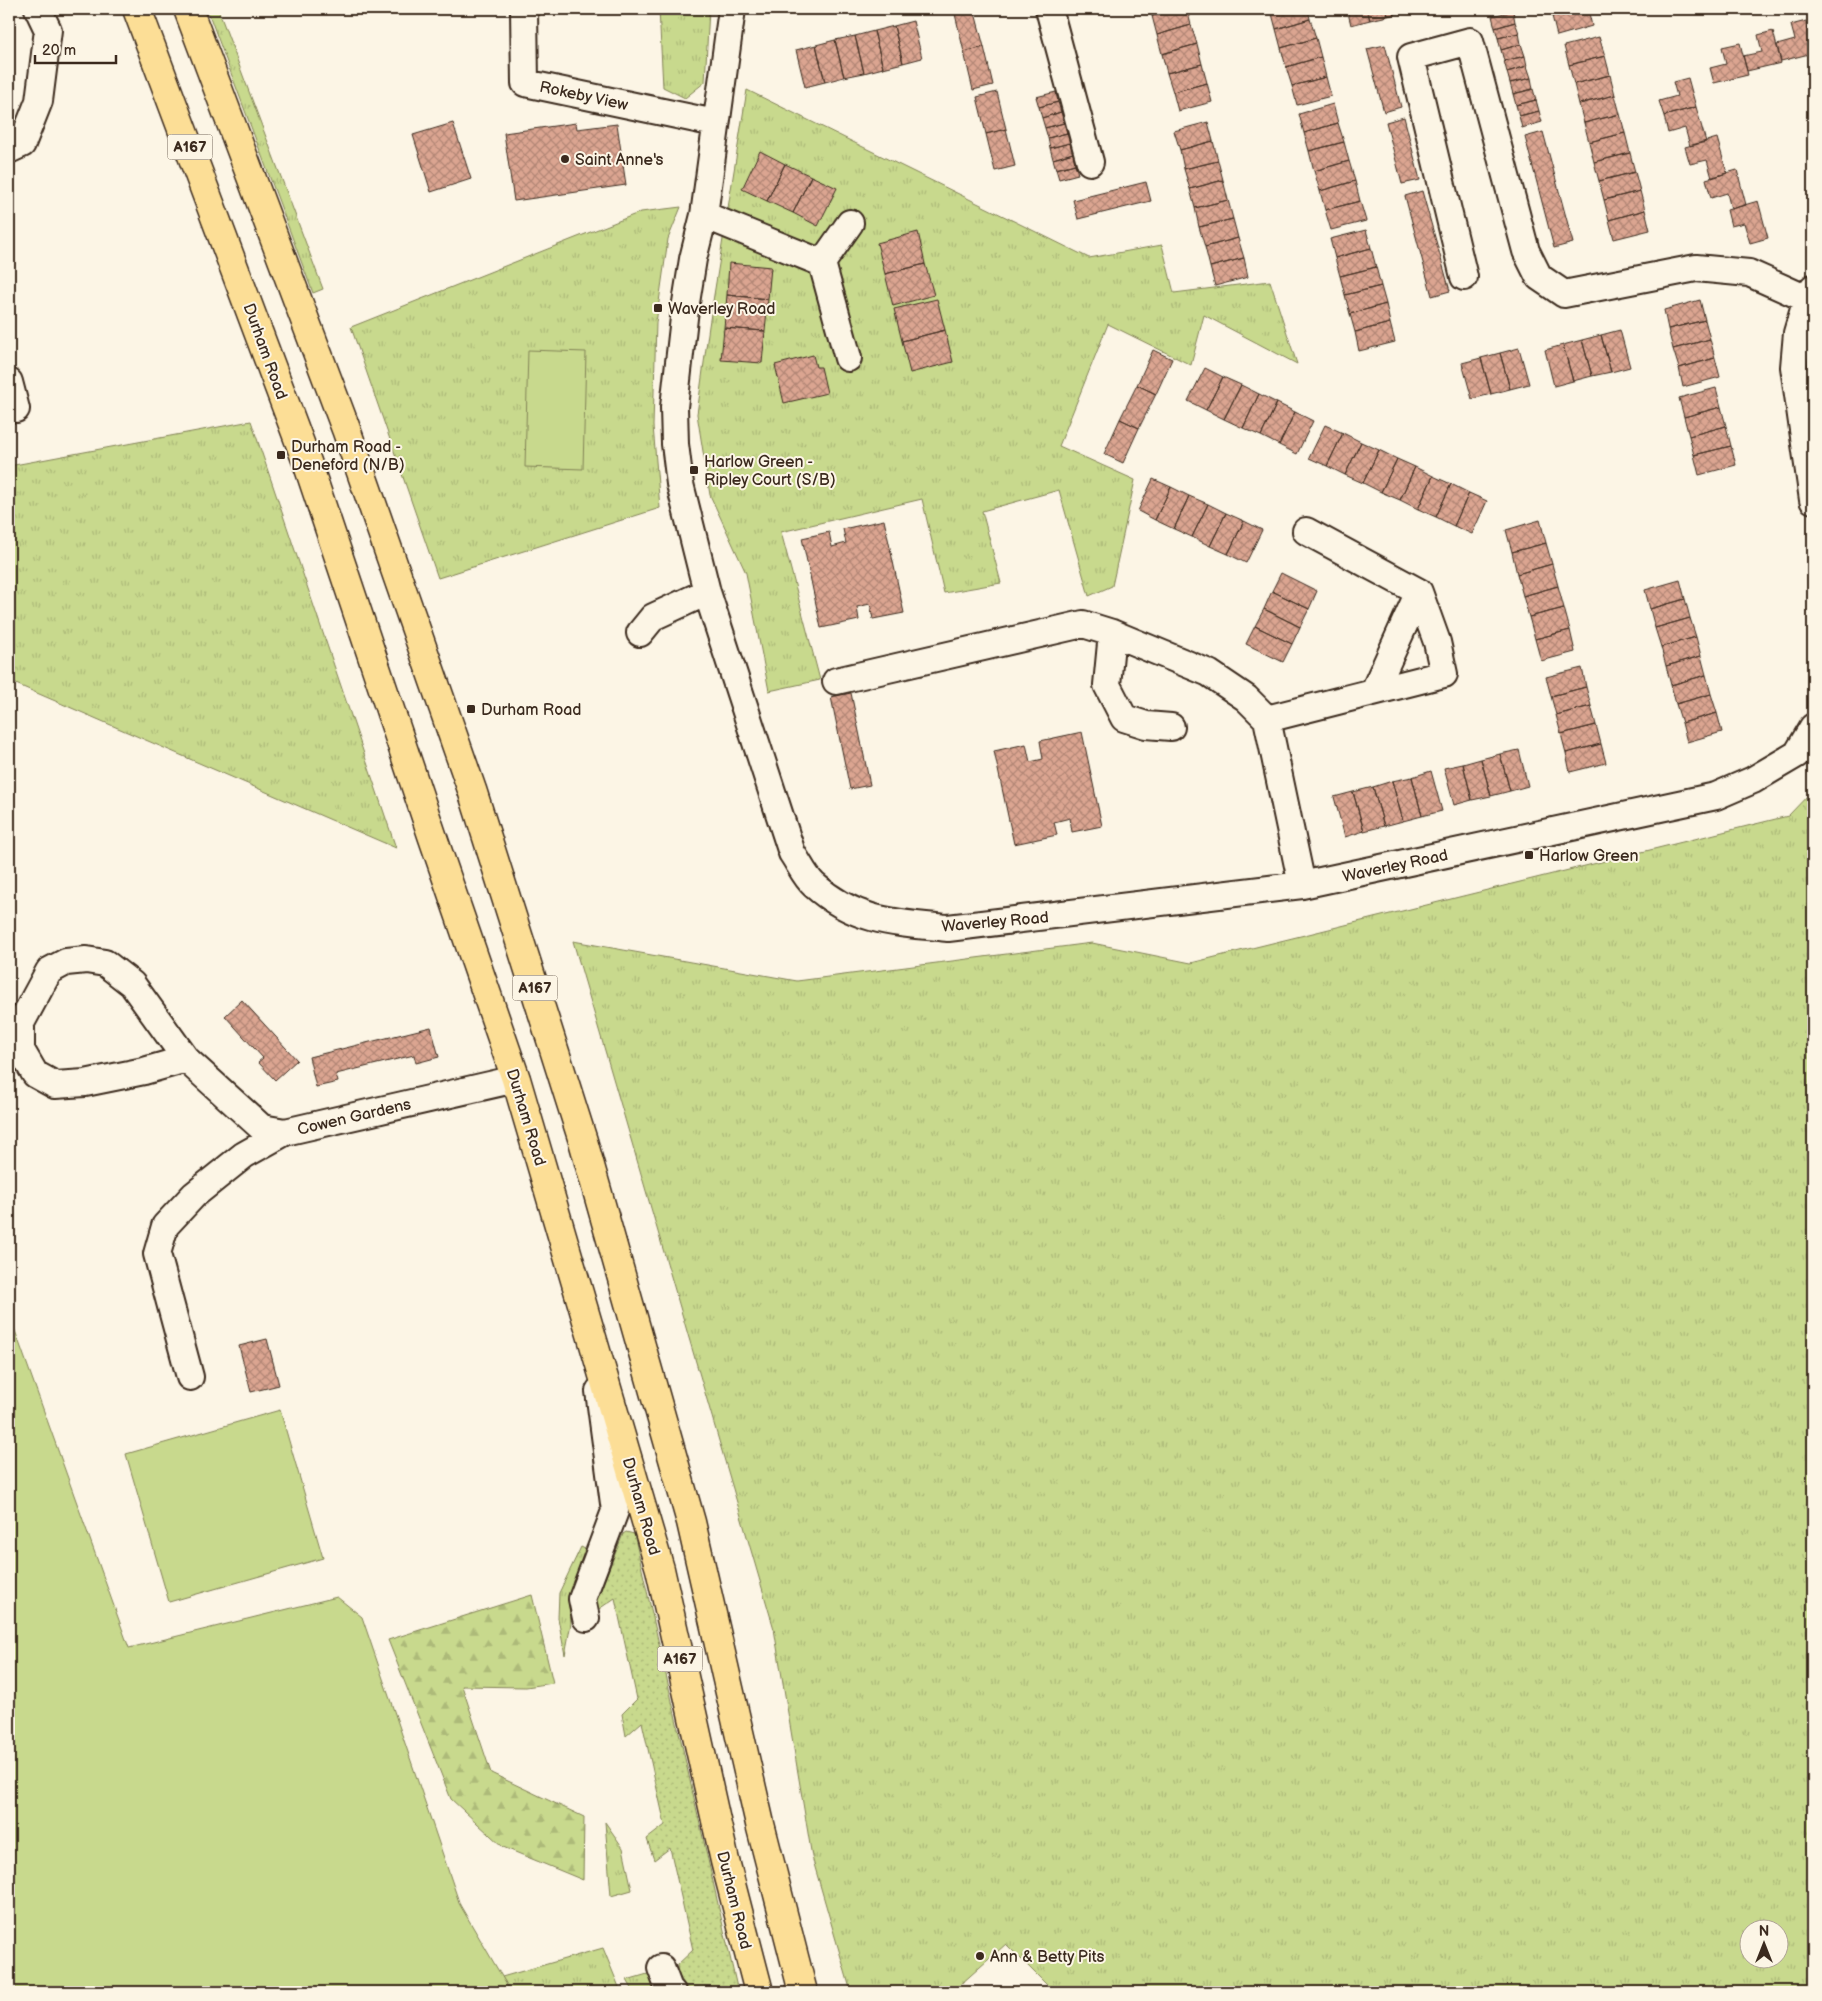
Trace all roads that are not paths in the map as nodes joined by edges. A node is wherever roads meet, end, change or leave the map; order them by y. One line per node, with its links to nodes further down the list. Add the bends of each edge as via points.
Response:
1 (38, 9): 10 (street, via 48,30 39,101 22,144)
2 (131, 9): 8 (main road)
3 (137, 9): 8 (main road, Durham Road / A167)
4 (188, 9): 41 (main road, A167, via 346,429 472,790 583,1142 691,1522 762,1833)
5 (524, 9): 9 (street, Rokeby View, via 525,83)
6 (1049, 9): 11 (street)
7 (739, 10): 9 (street, Waverley Road)
8 (150, 46): 33 (main road, Durham Road / A167, via 308,462)
9 (716, 123): 12 (street, Waverley Road)
10 (9, 150)
11 (1090, 162)
12 (704, 215): 14 (street); 22 (street, Waverley Road, via 685,309 674,407 680,484)
13 (850, 222): 14 (street)
14 (822, 263): 17 (street)
15 (1464, 276): 16 (street, via 1410,57 1470,41 1526,251 1539,276 1564,294 1696,268 1748,273)
16 (1810, 294): 20 (street, via 1797,333 1794,366)
17 (848, 358)
18 (9, 382): 19 (street)
19 (16, 409)
20 (1813, 500)
21 (1306, 531): 23 (street)
22 (707, 592): 25 (street, via 653,617); 31 (street, Waverley Road, via 792,853 813,884 848,910 894,923 948,928)
23 (1418, 592): 27 (street); 27 (street, via 1437,642 1444,674)
24 (1112, 632): 26 (street, via 1083,624); 28 (street, via 1209,674 1246,698); 29 (street, via 1107,685 1124,718 1146,725)
25 (640, 633)
26 (836, 681)
27 (1374, 692): 28 (street)
28 (1267, 719): 31 (street)
29 (1172, 727)
30 (1813, 727): 31 (street, Waverley Road, via 1797,754 1753,780 1716,796)
31 (1302, 885)
32 (186, 1059): 32 (street, Cowen Gardens, via 132,984 105,963 86,960 66,962 49,971 21,1023 21,1050 35,1074 55,1085 136,1073); 34 (street, Cowen Gardens, via 262,1128)
33 (516, 1079): 34 (street, Cowen Gardens); 35 (main road, Durham Road / A167)
34 (285, 1132): 36 (street, via 244,1154 194,1196 165,1226 157,1254)
35 (590, 1328): 37 (street, via 615,1511 582,1599); 40 (main road, Durham Road / A167, via 660,1570 725,1861)
36 (190, 1377)
37 (586, 1618)
38 (661, 1968): 39 (street)
39 (672, 1992)
40 (759, 1992)
41 (803, 1992)

